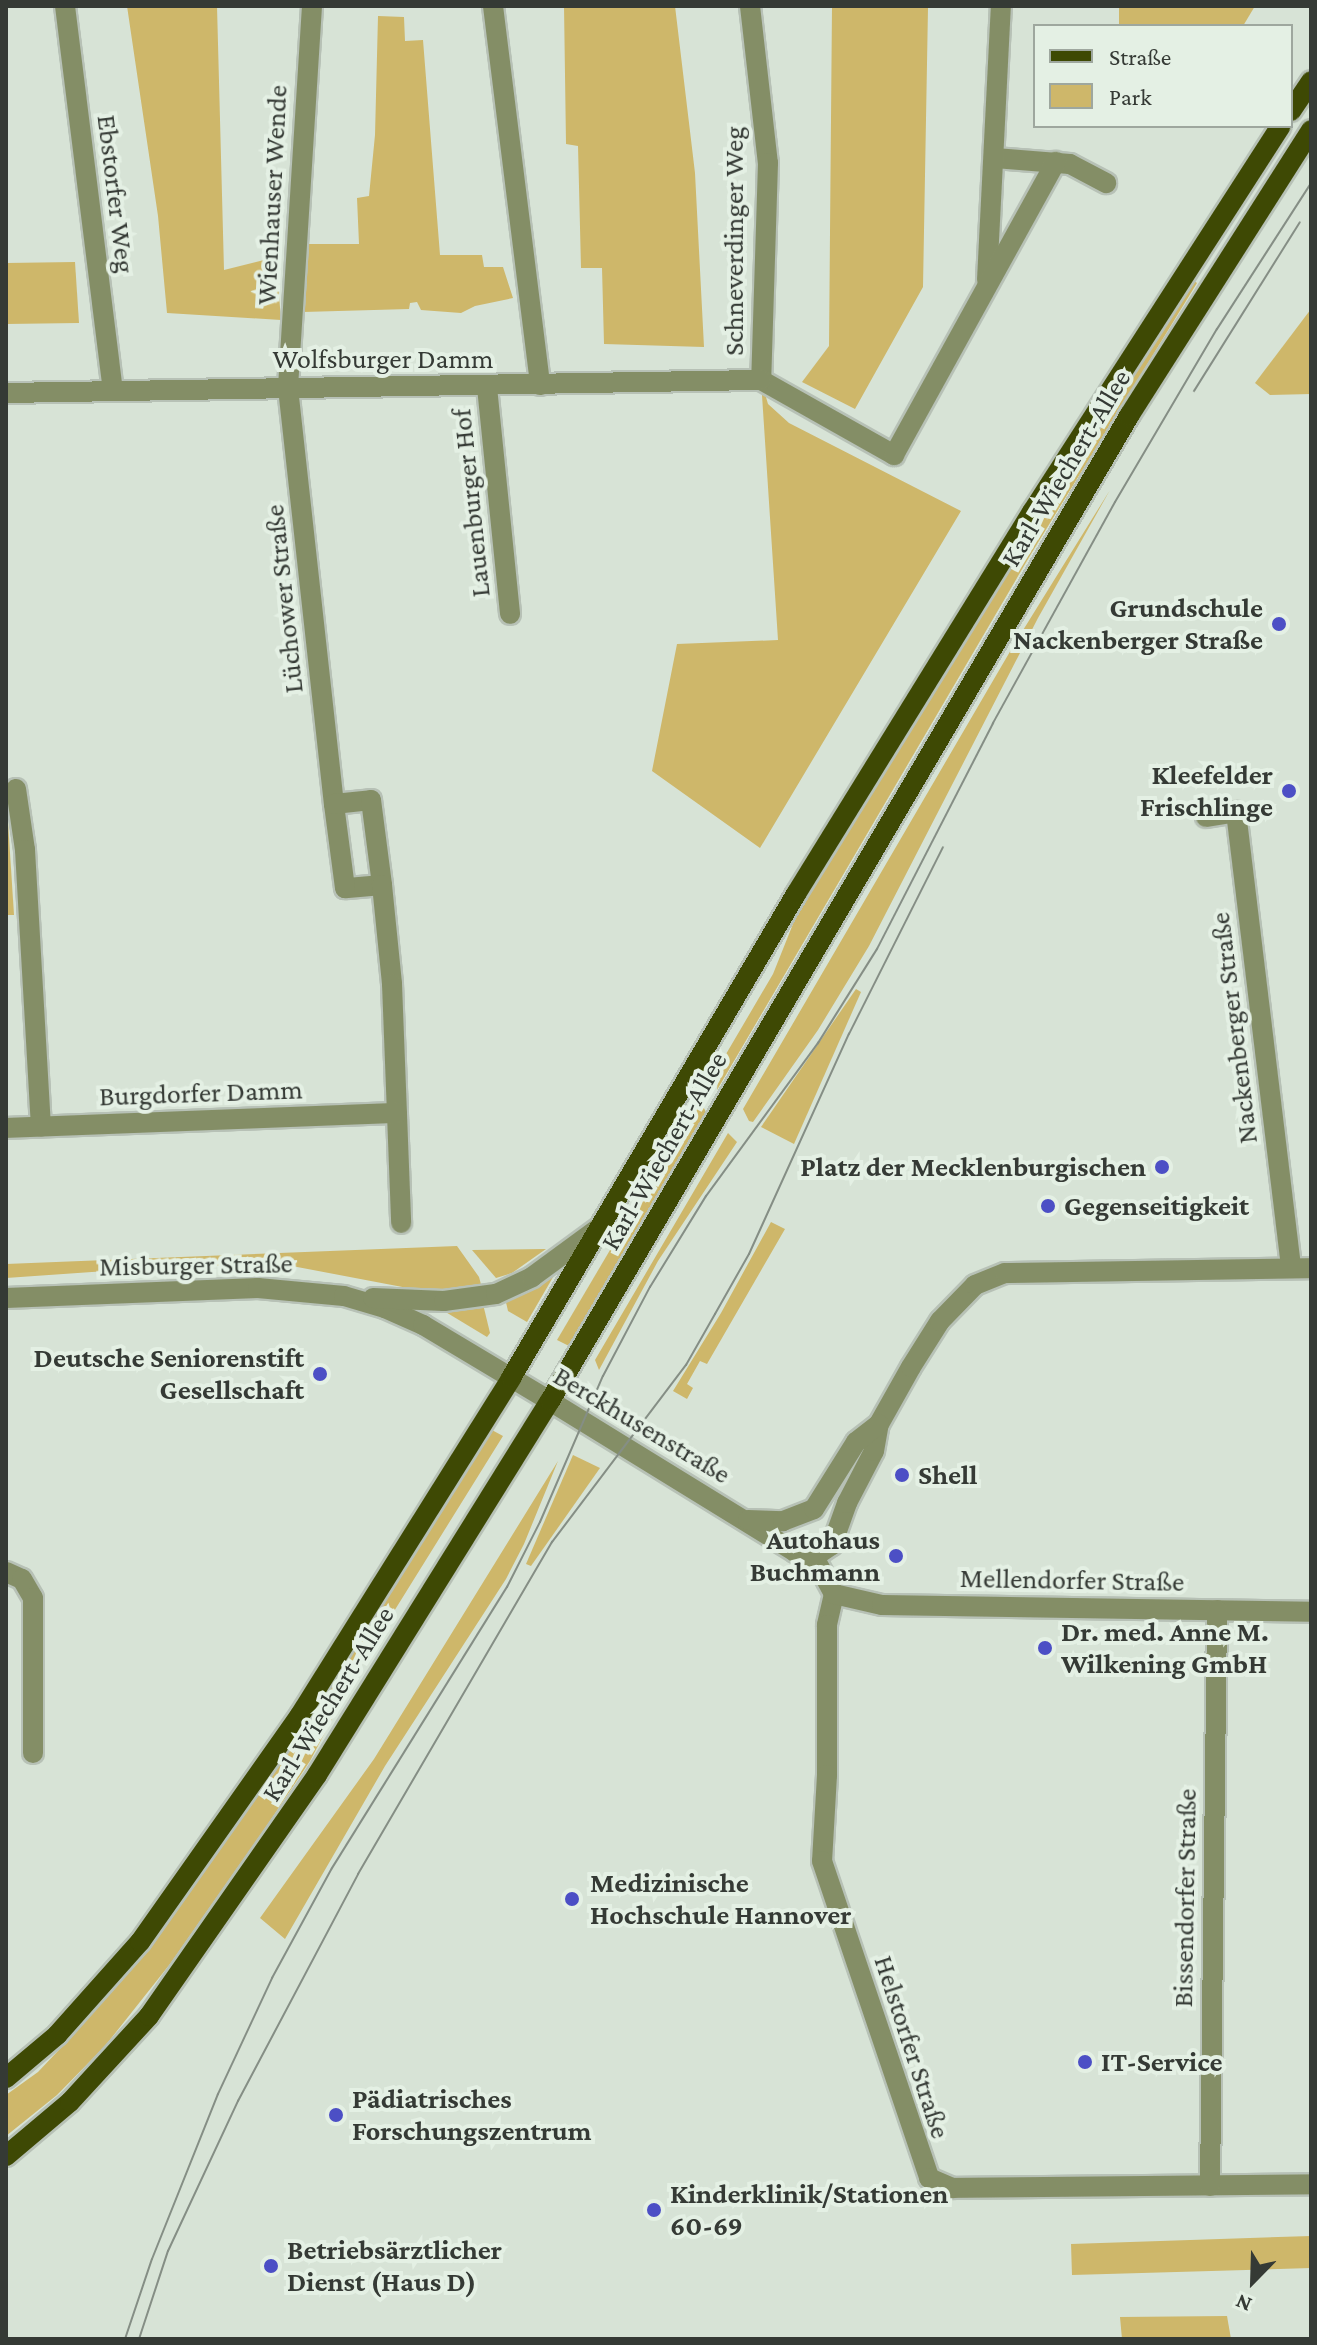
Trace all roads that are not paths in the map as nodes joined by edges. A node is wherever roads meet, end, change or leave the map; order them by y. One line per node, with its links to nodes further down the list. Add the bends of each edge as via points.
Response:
1 (65, 6): 18 (street, Ebstorfer Weg)
2 (312, 6): 17 (street, Wienhauser Wende)
3 (493, 6): 15 (street)
4 (750, 6): 14 (street, Schneverdinger Weg, via 768,163)
5 (1001, 6): 10 (street)
6 (1311, 81): 7 (main road)
7 (1293, 108)
8 (1280, 128): 29 (main road, Karl-Wiechert-Allee, via 1023,525)
9 (1311, 130): 34 (main road, Karl-Wiechert-Allee, via 1033,576)
10 (995, 158): 11 (street); 13 (street)
11 (1056, 162): 12 (street); 13 (street)
12 (1106, 183)
13 (986, 288): 14 (street, via 894,455)
14 (761, 380): 15 (street, Wolfsburger Damm)
15 (540, 385): 16 (street, Wolfsburger Damm)
16 (487, 387): 17 (street, Wolfsburger Damm); 20 (street, Lauenburger Hof)
17 (288, 388): 18 (street, Wolfsburger Damm); 22 (street, Lüchower Straße)
18 (113, 389): 19 (street, Wolfsburger Damm)
19 (6, 393)
20 (510, 614)
21 (16, 789): 26 (street, via 25,850)
22 (334, 804): 24 (street, Lüchower Straße, via 345,888); 24 (street, via 371,800)
23 (1206, 817): 30 (street, Nackenberger Straße, via 1236,812)
24 (382, 885): 25 (street)
25 (397, 1113): 26 (street, Burgdorfer Damm); 28 (street)
26 (41, 1127): 27 (street, Burgdorfer Damm)
27 (6, 1128)
28 (401, 1223)
29 (600, 1227): 31 (street, via 532,1277 496,1294 444,1301); 33 (main road, Karl-Wiechert-Allee)
30 (1301, 1268): 35 (street, Berckhusenstraße, via 995,1275 968,1290 940,1321)
31 (344, 1296): 32 (street, Misburger Straße, via 258,1288); 33 (street, Misburger Straße, via 423,1325)
32 (6, 1298)
33 (511, 1378): 34 (street, Berckhusenstraße); 43 (main road, Karl-Wiechert-Allee, via 326,1675 183,1885 74,2016)
34 (550, 1401): 36 (street, Berckhusenstraße); 44 (main road, Karl-Wiechert-Allee, via 317,1775 202,1944 109,2063)
35 (879, 1424): 36 (street, Berckhusenstraße, via 856,1442 814,1509 783,1521); 37 (street, Berckhusenstraße, via 874,1451 832,1545)
36 (744, 1520): 37 (street, Berckhusenstraße, via 803,1557)
37 (814, 1557): 39 (street)
38 (6, 1572): 42 (street, via 22,1579 33,1598)
39 (834, 1594): 40 (street, Mellendorfer Straße, via 882,1605); 46 (street, Helstorfer Straße, via 827,1625 822,1861 929,2178 953,2188)
40 (1217, 1610): 41 (street, Mellendorfer Straße); 46 (street, Bissendorfer Straße)
41 (1311, 1612)
42 (33, 1753)
43 (6, 2078)
44 (6, 2156)
45 (1311, 2184): 46 (street, Helstorfer Straße)
46 (1210, 2186)

